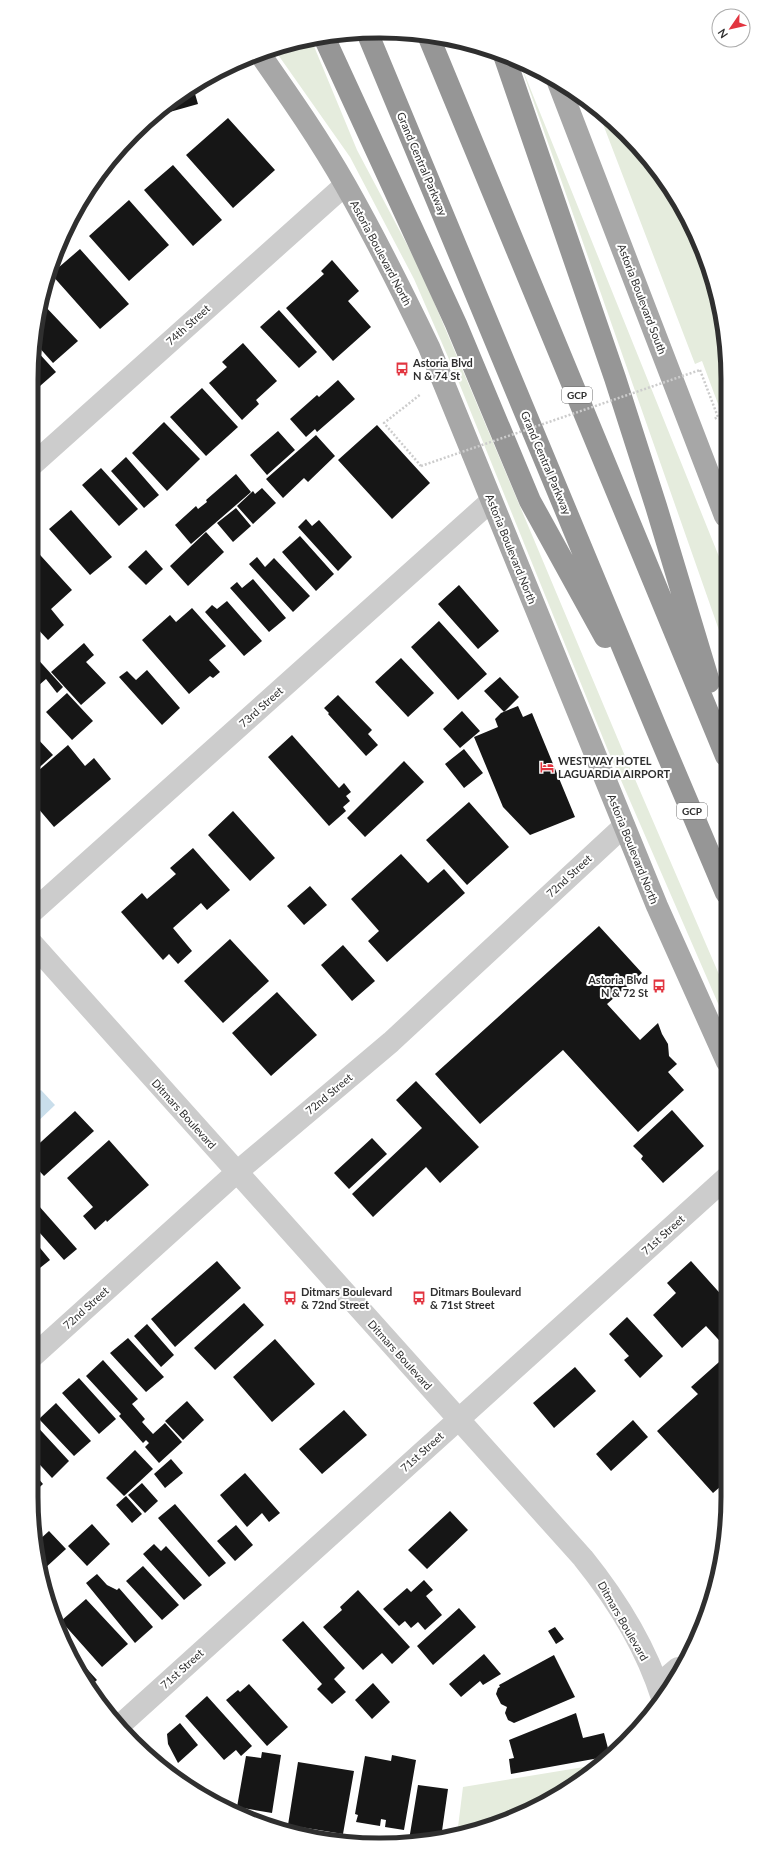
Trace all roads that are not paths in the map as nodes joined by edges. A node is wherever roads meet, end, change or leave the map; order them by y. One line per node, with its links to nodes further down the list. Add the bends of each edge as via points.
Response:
1 (370, 38): 12 (highway, Grand Central Parkway / GCP)
2 (431, 42): 13 (highway, GCP)
3 (327, 43): 12 (highway, via 456,324 530,501)
4 (263, 59): 7 (main road, Astoria Boulevard North)
5 (506, 63): 11 (highway, via 617,385)
6 (562, 91): 10 (main road, Astoria Boulevard South)
7 (346, 185): 8 (street, 74th Street); 9 (main road, Astoria Boulevard North, via 408,302 442,378)
8 (38, 460)
9 (491, 501): 14 (main road, Astoria Boulevard North); 16 (street, 73rd Street)
10 (721, 503)
11 (721, 722)
12 (657, 730): 15 (highway, Grand Central Parkway / GCP)
13 (721, 744)
14 (624, 826): 18 (main road, Astoria Boulevard North); 19 (street, 72nd Street, via 391,1042)
15 (721, 881)
16 (38, 907)
17 (38, 950): 19 (street, Ditmars Boulevard)
18 (721, 1049)
19 (236, 1172): 21 (street, 72nd Street); 22 (street, Ditmars Boulevard)
20 (721, 1182): 22 (street, 71st Street)
21 (38, 1352)
22 (458, 1419): 23 (street, Ditmars Boulevard, via 604,1584 640,1648); 24 (street, 71st Street)
23 (659, 1691)
24 (123, 1722)

